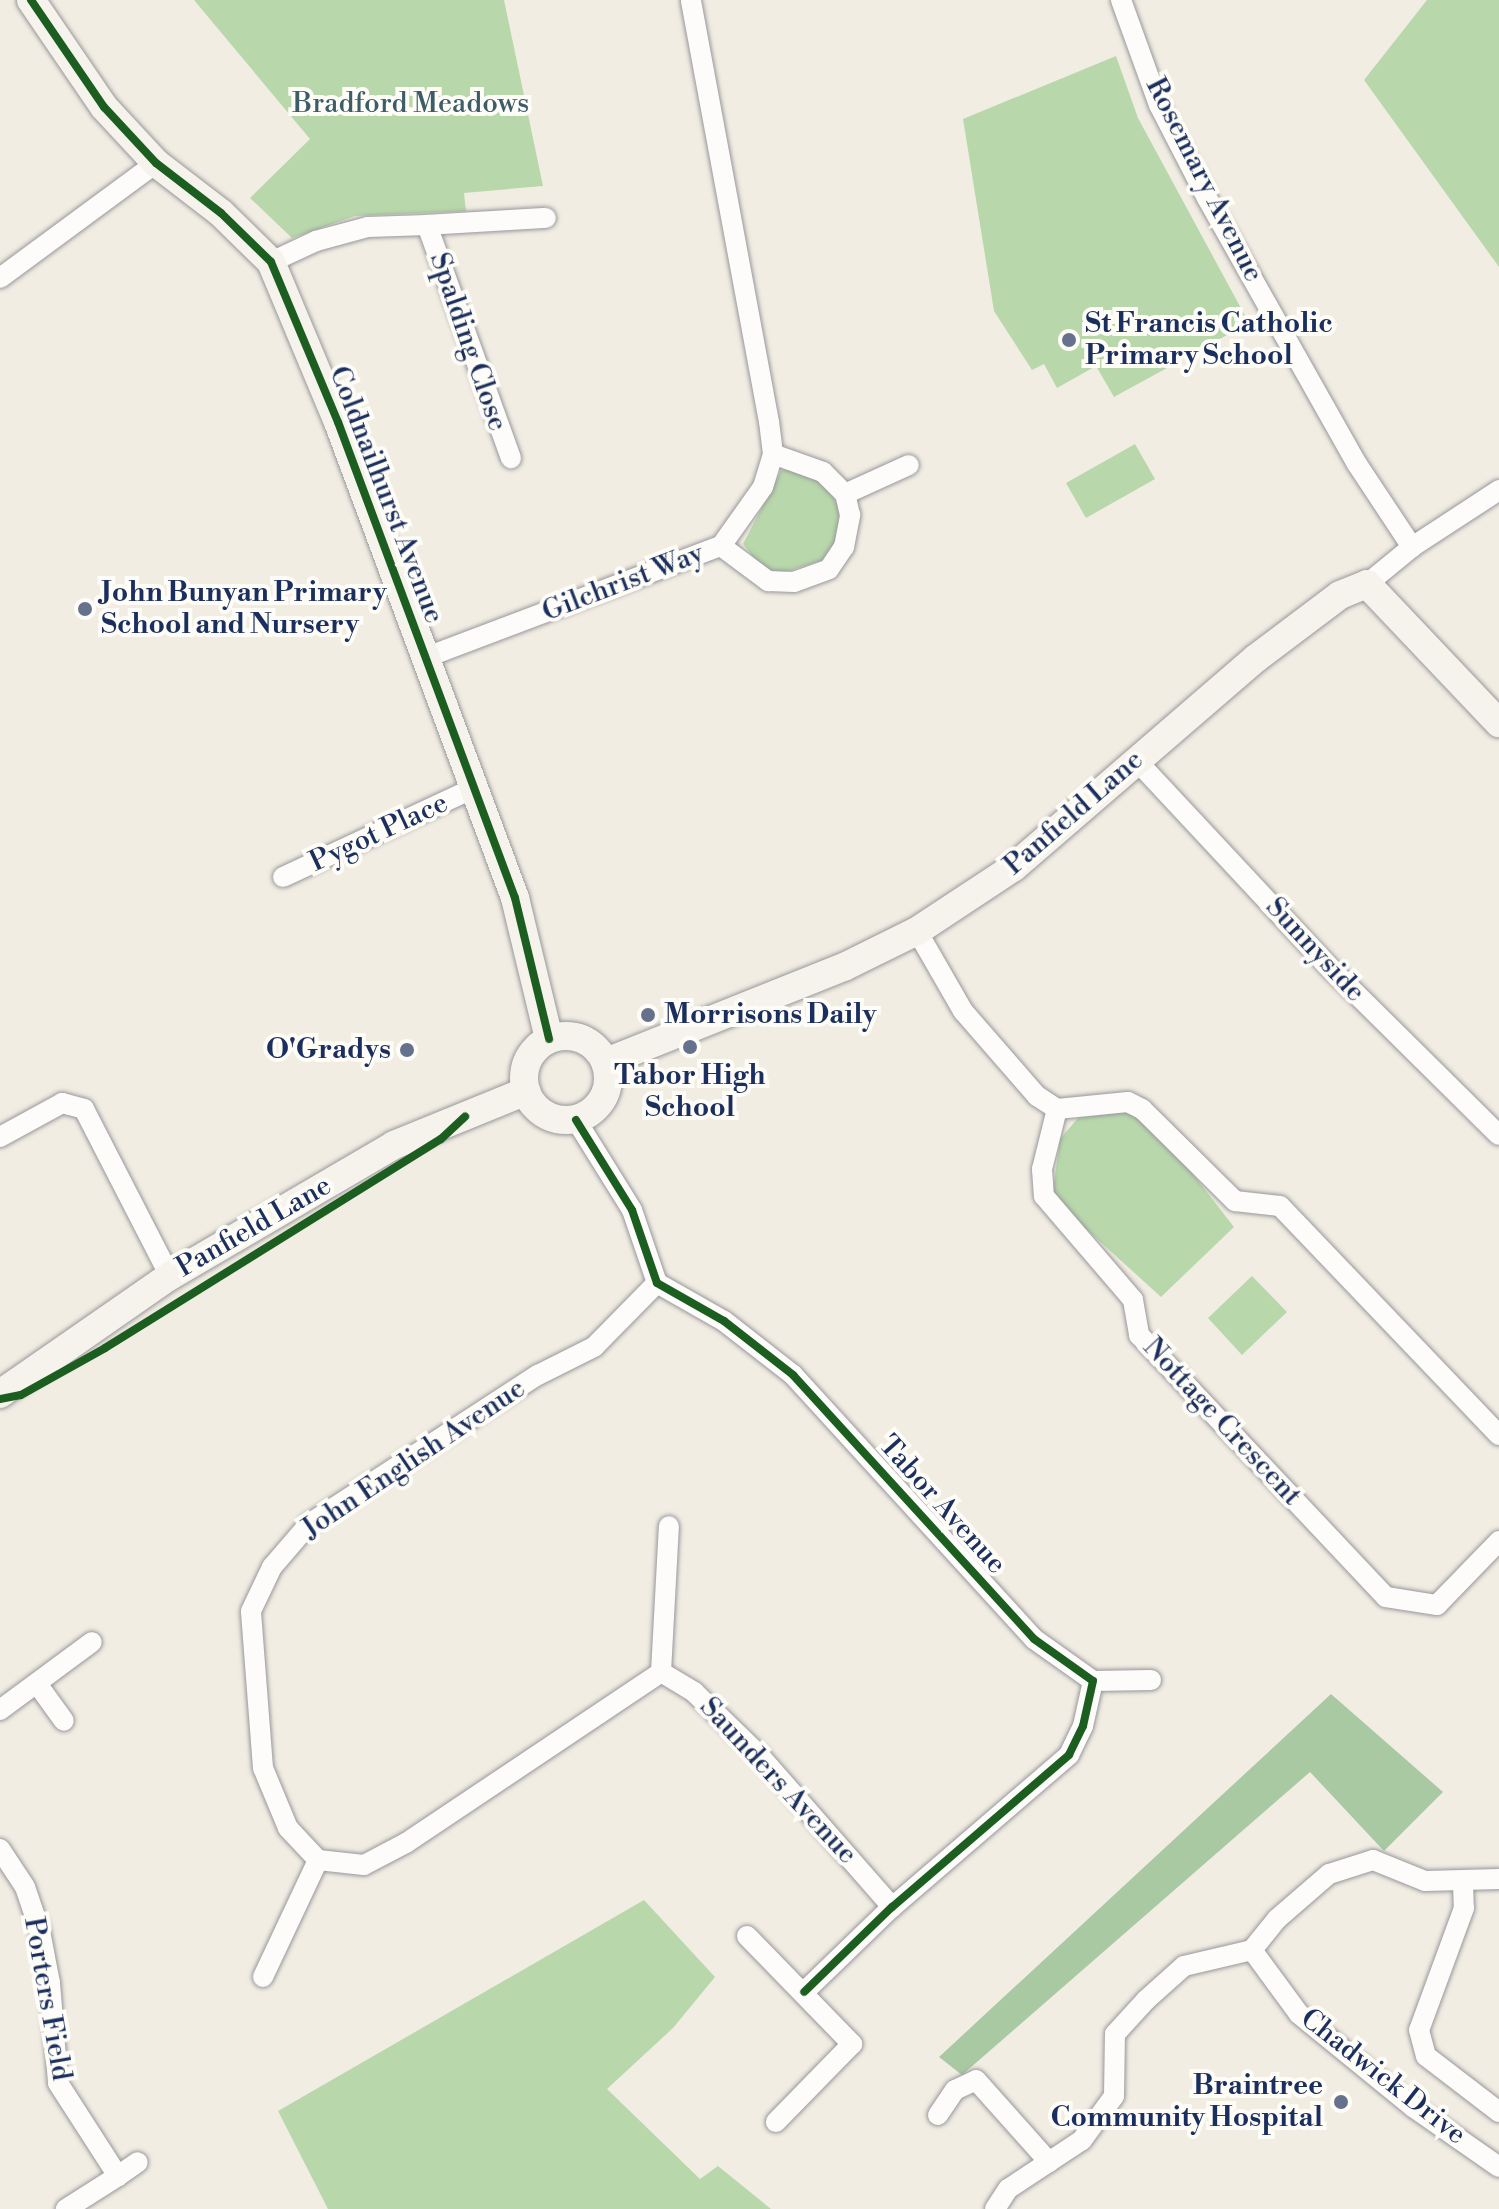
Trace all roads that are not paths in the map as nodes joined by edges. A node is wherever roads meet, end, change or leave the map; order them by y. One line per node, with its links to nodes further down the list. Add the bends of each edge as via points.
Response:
1 (31, 0): 4 (street, Coldnailhurst Avenue, via 104,107)
2 (691, 0): 9 (street)
3 (1121, 0): 15 (street, Rosemary Avenue, via 1159,105 1207,198)
4 (156, 163): 7 (street, Coldnailhurst Avenue, via 221,213); 8 (street)
5 (546, 218): 6 (street, Spalding Close)
6 (427, 225): 7 (street, Spalding Close, via 368,227 316,241); 10 (street, Spalding Close)
7 (271, 262): 17 (street, Coldnailhurst Avenue, via 338,422)
8 (0, 278)
9 (773, 454): 13 (street, via 823,472); 14 (street, Gilchrist Way, via 763,487)
10 (511, 458)
11 (909, 465): 13 (street)
12 (1499, 490): 15 (street, Panfield Lane)
13 (845, 494): 14 (street, via 850,515 844,547 829,569 794,582 768,581)
14 (721, 546): 17 (street, Gilchrist Way)
15 (1412, 547): 16 (street, Panfield Lane)
16 (1367, 584): 18 (street); 19 (street, Panfield Lane, via 1340,595 1255,659)
17 (424, 658): 20 (street, Coldnailhurst Avenue)
18 (1499, 723)
19 (1136, 760): 22 (street, Panfield Lane, via 1014,867); 28 (street, Sunnyside, via 1333,971)
20 (474, 788): 21 (street, Pygot Place); 23 (street, Coldnailhurst Avenue, via 515,898)
21 (283, 877)
22 (917, 931): 24 (street, Panfield Lane, via 844,967); 26 (street, via 963,1011 1037,1096)
23 (549, 1039): 24 (street, via 583,1039); 25 (street, via 528,1060)
24 (606, 1062): 27 (street, via 608,1087 601,1102)
25 (526, 1091): 27 (street, via 545,1115); 30 (street, Panfield Lane, via 394,1145)
26 (1057, 1109): 33 (street, via 1128,1102 1142,1109 1235,1201 1280,1206); 35 (street, Nottage Crescent, via 1042,1169 1044,1196 1133,1300 1139,1335 1386,1597 1437,1605)
27 (576, 1120): 31 (street, via 632,1210)
28 (1499, 1134)
29 (0, 1137): 30 (street, via 62,1103 84,1109)
30 (170, 1276): 32 (street, Panfield Lane)
31 (657, 1283): 39 (street, Tabor Avenue, via 724,1321 793,1375 1034,1639); 44 (street, John English Avenue, via 594,1347 538,1375 321,1516 272,1567 251,1611 263,1768 288,1828)
32 (0, 1394)
33 (1499, 1435)
34 (669, 1526): 37 (street)
35 (1499, 1541)
36 (92, 1642): 40 (street)
37 (661, 1672): 44 (street, via 406,1843 364,1865); 47 (street, Saunders Avenue, via 694,1692 760,1756)
38 (1151, 1680): 39 (street)
39 (1093, 1681): 47 (street, via 1083,1726 1069,1755)
40 (38, 1685): 41 (street); 42 (street)
41 (0, 1710)
42 (64, 1721)
43 (0, 1849): 58 (street, Porters Field, via 25,1887 40,1931 58,2083)
44 (318, 1860): 50 (street)
45 (1499, 1879): 46 (street)
46 (1463, 1884): 49 (street, via 1425,1881 1373,1860 1329,1874 1277,1919); 52 (street, via 1464,1908 1419,2030 1426,2056)
47 (892, 1907): 51 (street)
48 (747, 1936): 51 (street)
49 (1252, 1950): 56 (street, via 1184,1966 1146,2000 1115,2034 1114,2096 1082,2140); 57 (street, Chadwick Drive, via 1299,2014 1413,2107)
50 (263, 1977)
51 (804, 1992): 54 (street, via 852,2044)
52 (1499, 2112)
53 (938, 2115): 56 (street, via 955,2090 976,2080)
54 (776, 2122)
55 (138, 2162): 58 (street)
56 (1049, 2162): 60 (street, via 1008,2189)
57 (1499, 2167)
58 (118, 2176): 59 (street)
59 (66, 2209)
60 (995, 2209)

